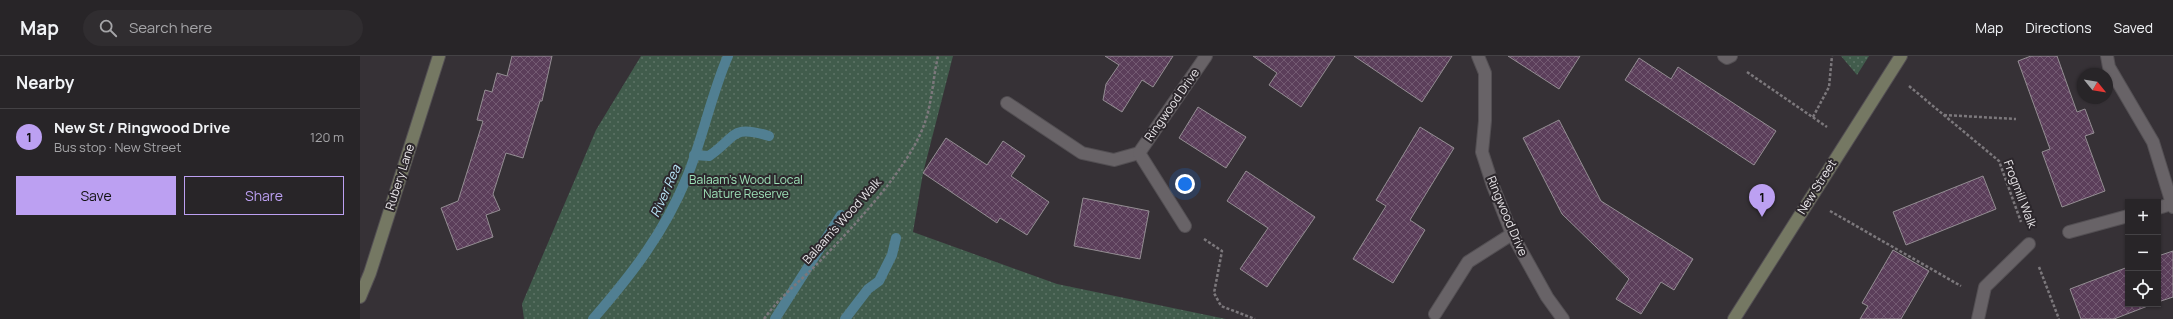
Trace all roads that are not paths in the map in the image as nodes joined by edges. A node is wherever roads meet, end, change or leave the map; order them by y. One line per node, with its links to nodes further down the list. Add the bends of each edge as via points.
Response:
1 (439, 56): 15 (street, Rubery Lane)
2 (1206, 56): 7 (street, Ringwood Drive)
3 (1478, 56): 13 (street, Ringwood Drive, via 1485,73 1482,152 1492,186)
4 (1901, 56): 18 (street, New Street)
5 (2107, 56): 8 (street, via 2109,68 2154,142)
6 (1007, 103): 7 (street, Ringwood Drive, via 1082,153 1114,160)
7 (1139, 153): 11 (street, Ringwood Drive)
8 (2172, 205): 9 (street)
9 (2161, 207)
10 (2125, 217): 12 (street)
11 (1185, 226)
12 (2069, 232)
13 (1512, 234): 16 (street, via 1468,262); 17 (street, Ringwood Drive, via 1546,297)
14 (2029, 244): 19 (street, via 1985,288)
15 (360, 297)
16 (1435, 314)
17 (1563, 319)
18 (1734, 319)
19 (1978, 319)

